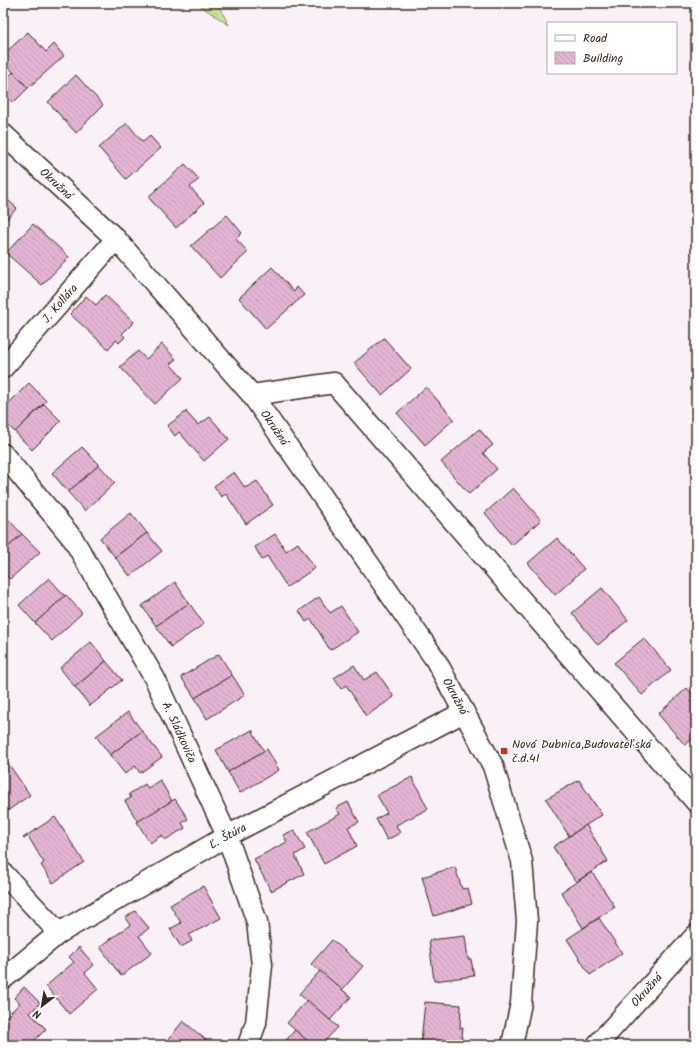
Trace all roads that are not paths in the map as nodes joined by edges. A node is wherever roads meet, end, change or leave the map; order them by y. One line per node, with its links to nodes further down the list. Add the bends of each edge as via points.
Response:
1 (3, 134): 2 (street, Okružná)
2 (116, 239): 3 (street, J. Kollára); 4 (street, Okružná)
3 (3, 368)
4 (252, 395): 6 (street, Okružná, via 435,659); 7 (street, Okružná, via 334,383)
5 (3, 454): 8 (street, A. Sládkoviča, via 73,539 89,566 155,679)
6 (464, 712): 8 (street, Ľ. Štúra); 14 (street, Okružná, via 494,766 522,861 527,921 521,1003)
7 (696, 802)
8 (227, 836): 10 (street, Ľ. Štúra); 13 (street, A. Sládkoviča, via 257,922 262,964 256,1023)
9 (3, 873): 10 (street)
10 (59, 933): 12 (street, Ľ. Štúra)
11 (696, 935): 15 (street, Okružná)
12 (3, 979)
13 (248, 1045)
14 (512, 1045)
15 (597, 1045)

